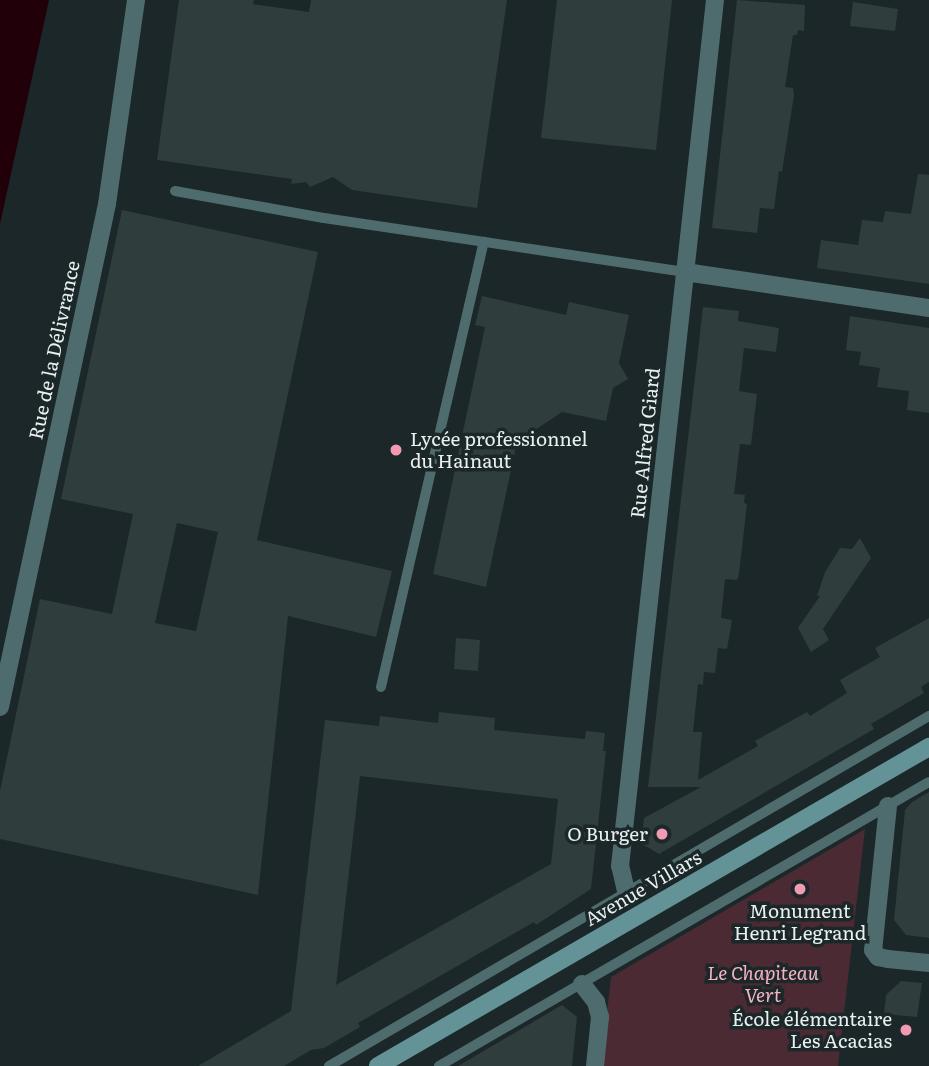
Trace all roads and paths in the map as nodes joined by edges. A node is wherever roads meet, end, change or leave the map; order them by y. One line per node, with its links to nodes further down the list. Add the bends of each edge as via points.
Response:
1 (136, 0): 8 (street, Rue de la Délivrance, via 107,204)
2 (715, 0): 5 (street, Rue Alfred Giard)
3 (175, 191): 4 (lane)
4 (484, 242): 5 (lane); 7 (lane)
5 (685, 272): 6 (street); 13 (street, Rue Alfred Giard, via 620,866)
6 (929, 307)
7 (381, 687)
8 (0, 707)
9 (929, 716): 13 (lane)
10 (929, 747): 17 (main road, Avenue Villars)
11 (929, 782): 12 (lane)
12 (888, 806): 14 (street, via 873,950 878,957); 15 (lane)
13 (625, 891): 16 (lane)
14 (929, 963)
15 (582, 984): 18 (lane); 19 (street, via 597,1002 600,1017)
16 (329, 1066)
17 (378, 1066)
18 (439, 1066)
19 (595, 1066)

